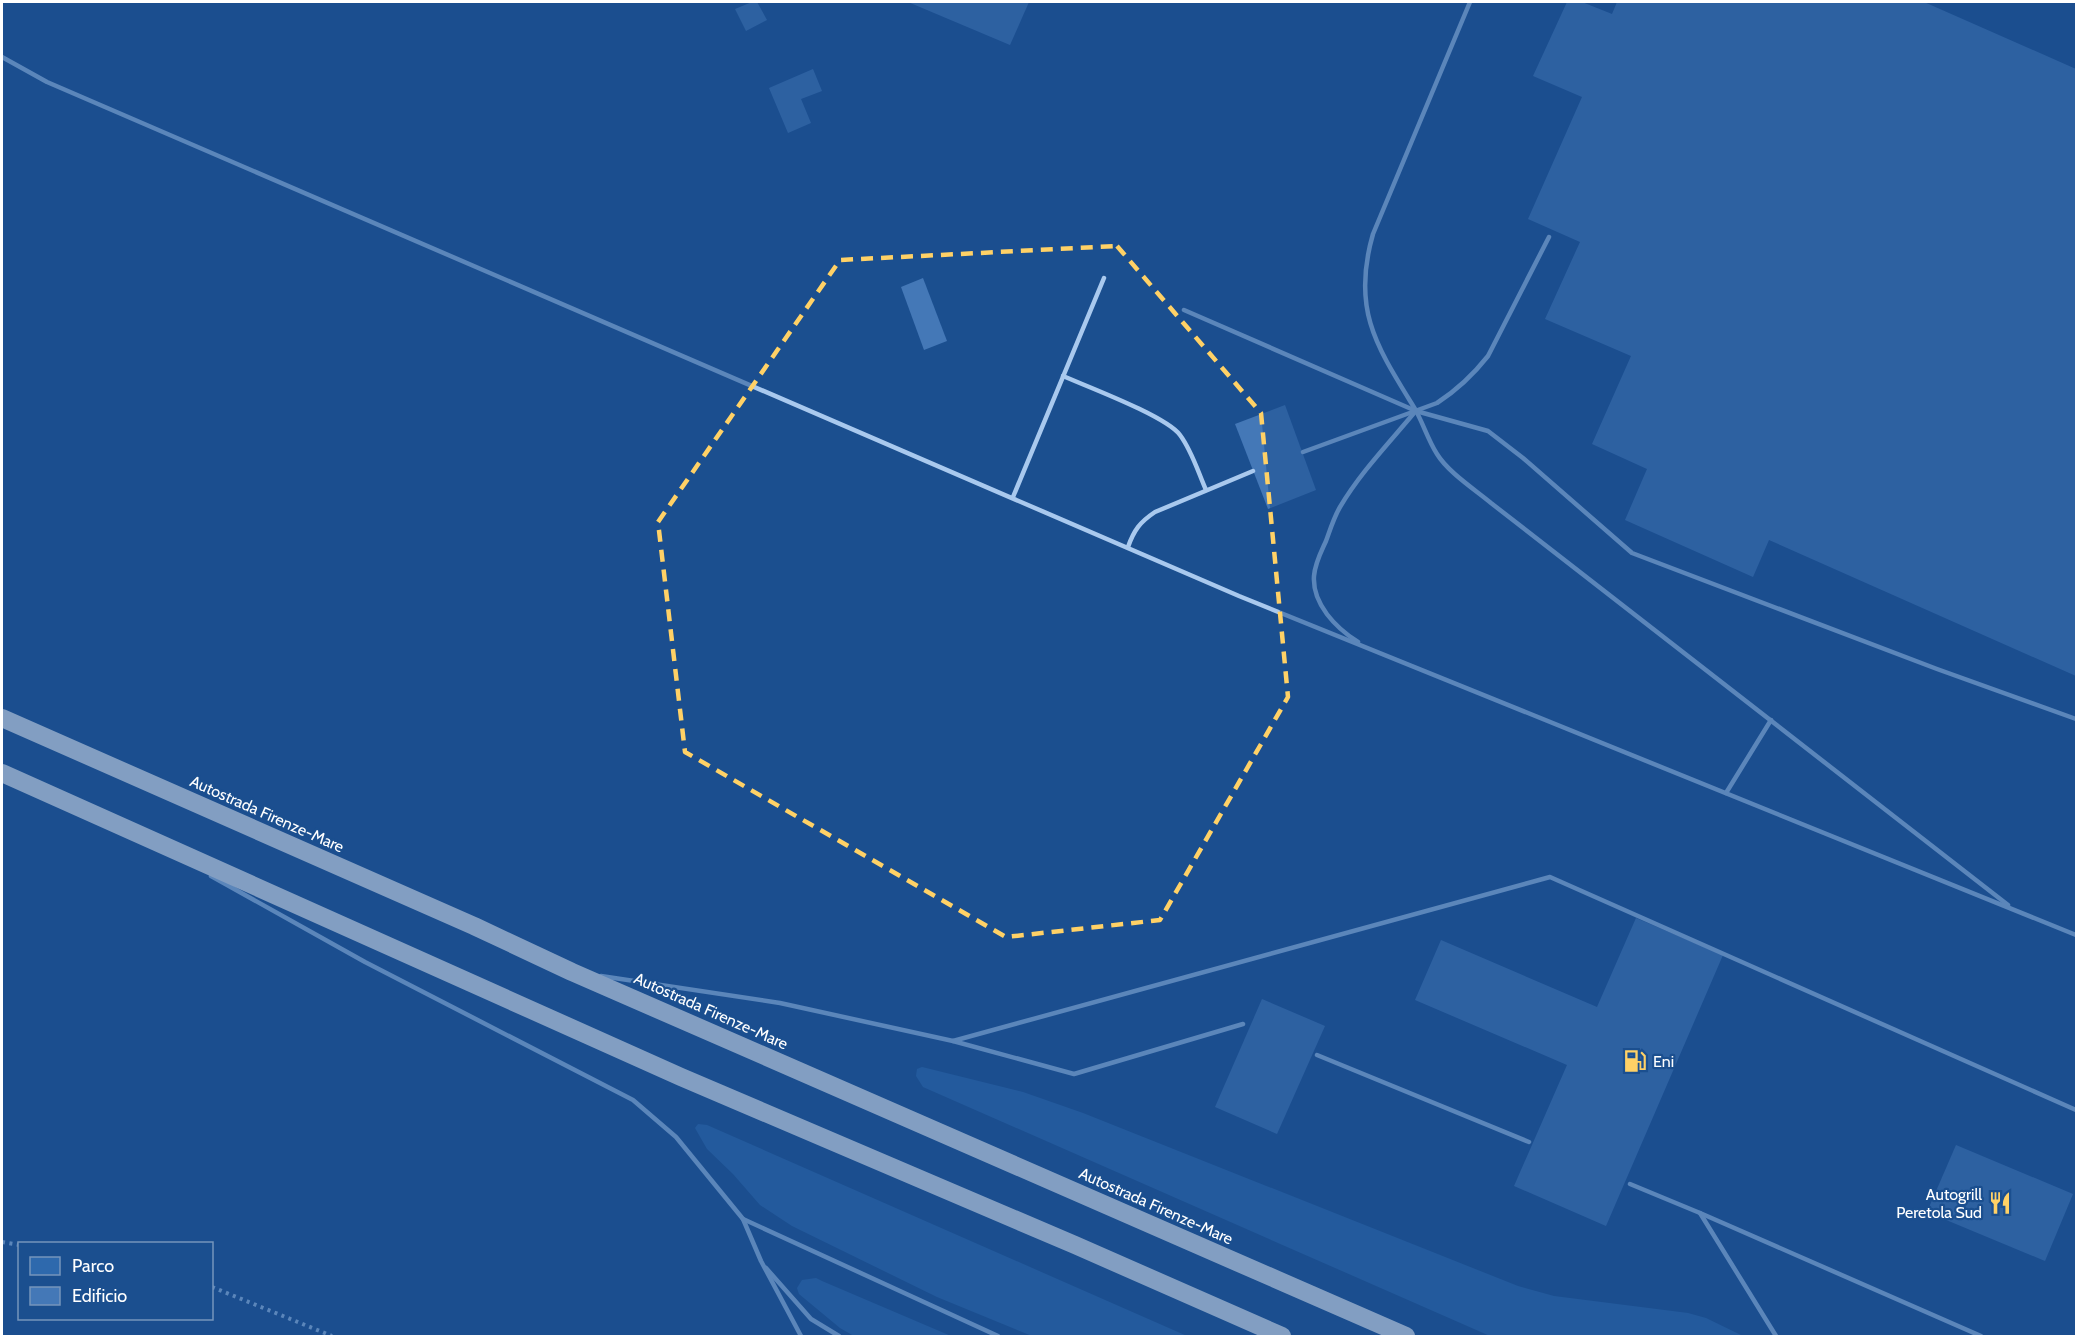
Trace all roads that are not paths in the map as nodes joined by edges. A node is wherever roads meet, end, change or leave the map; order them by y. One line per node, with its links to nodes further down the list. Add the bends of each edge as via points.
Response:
1 (1470, 2): 7 (lane, via 1367,254 1369,321 1377,344)
2 (2, 57): 11 (lane, via 47,82)
3 (1549, 237): 7 (lane, via 1488,356 1453,393)
4 (1104, 278): 6 (lane)
5 (1184, 310): 7 (lane)
6 (1063, 376): 10 (lane, via 1146,412 1179,433); 11 (lane)
7 (1416, 411): 8 (lane); 13 (lane, via 1339,507 1314,577 1319,600 1331,620); 15 (lane, via 1488,431 1632,553); 16 (lane, via 1437,455 1458,476)
8 (1302, 452)
9 (1253, 471): 10 (lane)
10 (1206, 490): 12 (lane, via 1141,522)
11 (1013, 497): 12 (lane)
12 (1128, 547): 13 (lane)
13 (1371, 650): 18 (lane)
14 (2, 718): 24 (highway, Autostrada Firenze-Mare)
15 (2076, 719)
16 (1771, 720): 18 (lane); 22 (lane)
17 (2, 773): 19 (highway)
18 (1726, 793): 22 (lane)
19 (117, 824): 20 (lane); 37 (highway, via 681,1077)
20 (189, 864)
21 (210, 875): 32 (lane, via 366,962 633,1100 676,1137)
22 (2014, 910): 23 (lane)
23 (2076, 935)
24 (572, 972): 26 (lane, via 780,1003); 38 (highway, Autostrada Firenze-Mare)
25 (1243, 1024): 26 (lane, via 1074,1074)
26 (953, 1041): 28 (lane, via 1550,877)
27 (1317, 1055): 29 (lane)
28 (2076, 1110)
29 (1529, 1142)
30 (1630, 1184): 31 (lane)
31 (1700, 1213): 39 (lane); 40 (lane)
32 (743, 1219): 33 (lane); 36 (lane)
33 (760, 1261): 34 (lane); 35 (lane, via 811,1319)
34 (801, 1336)
35 (839, 1336)
36 (998, 1336)
37 (1282, 1336)
38 (1406, 1336)
39 (1776, 1336)
40 (1981, 1336)

